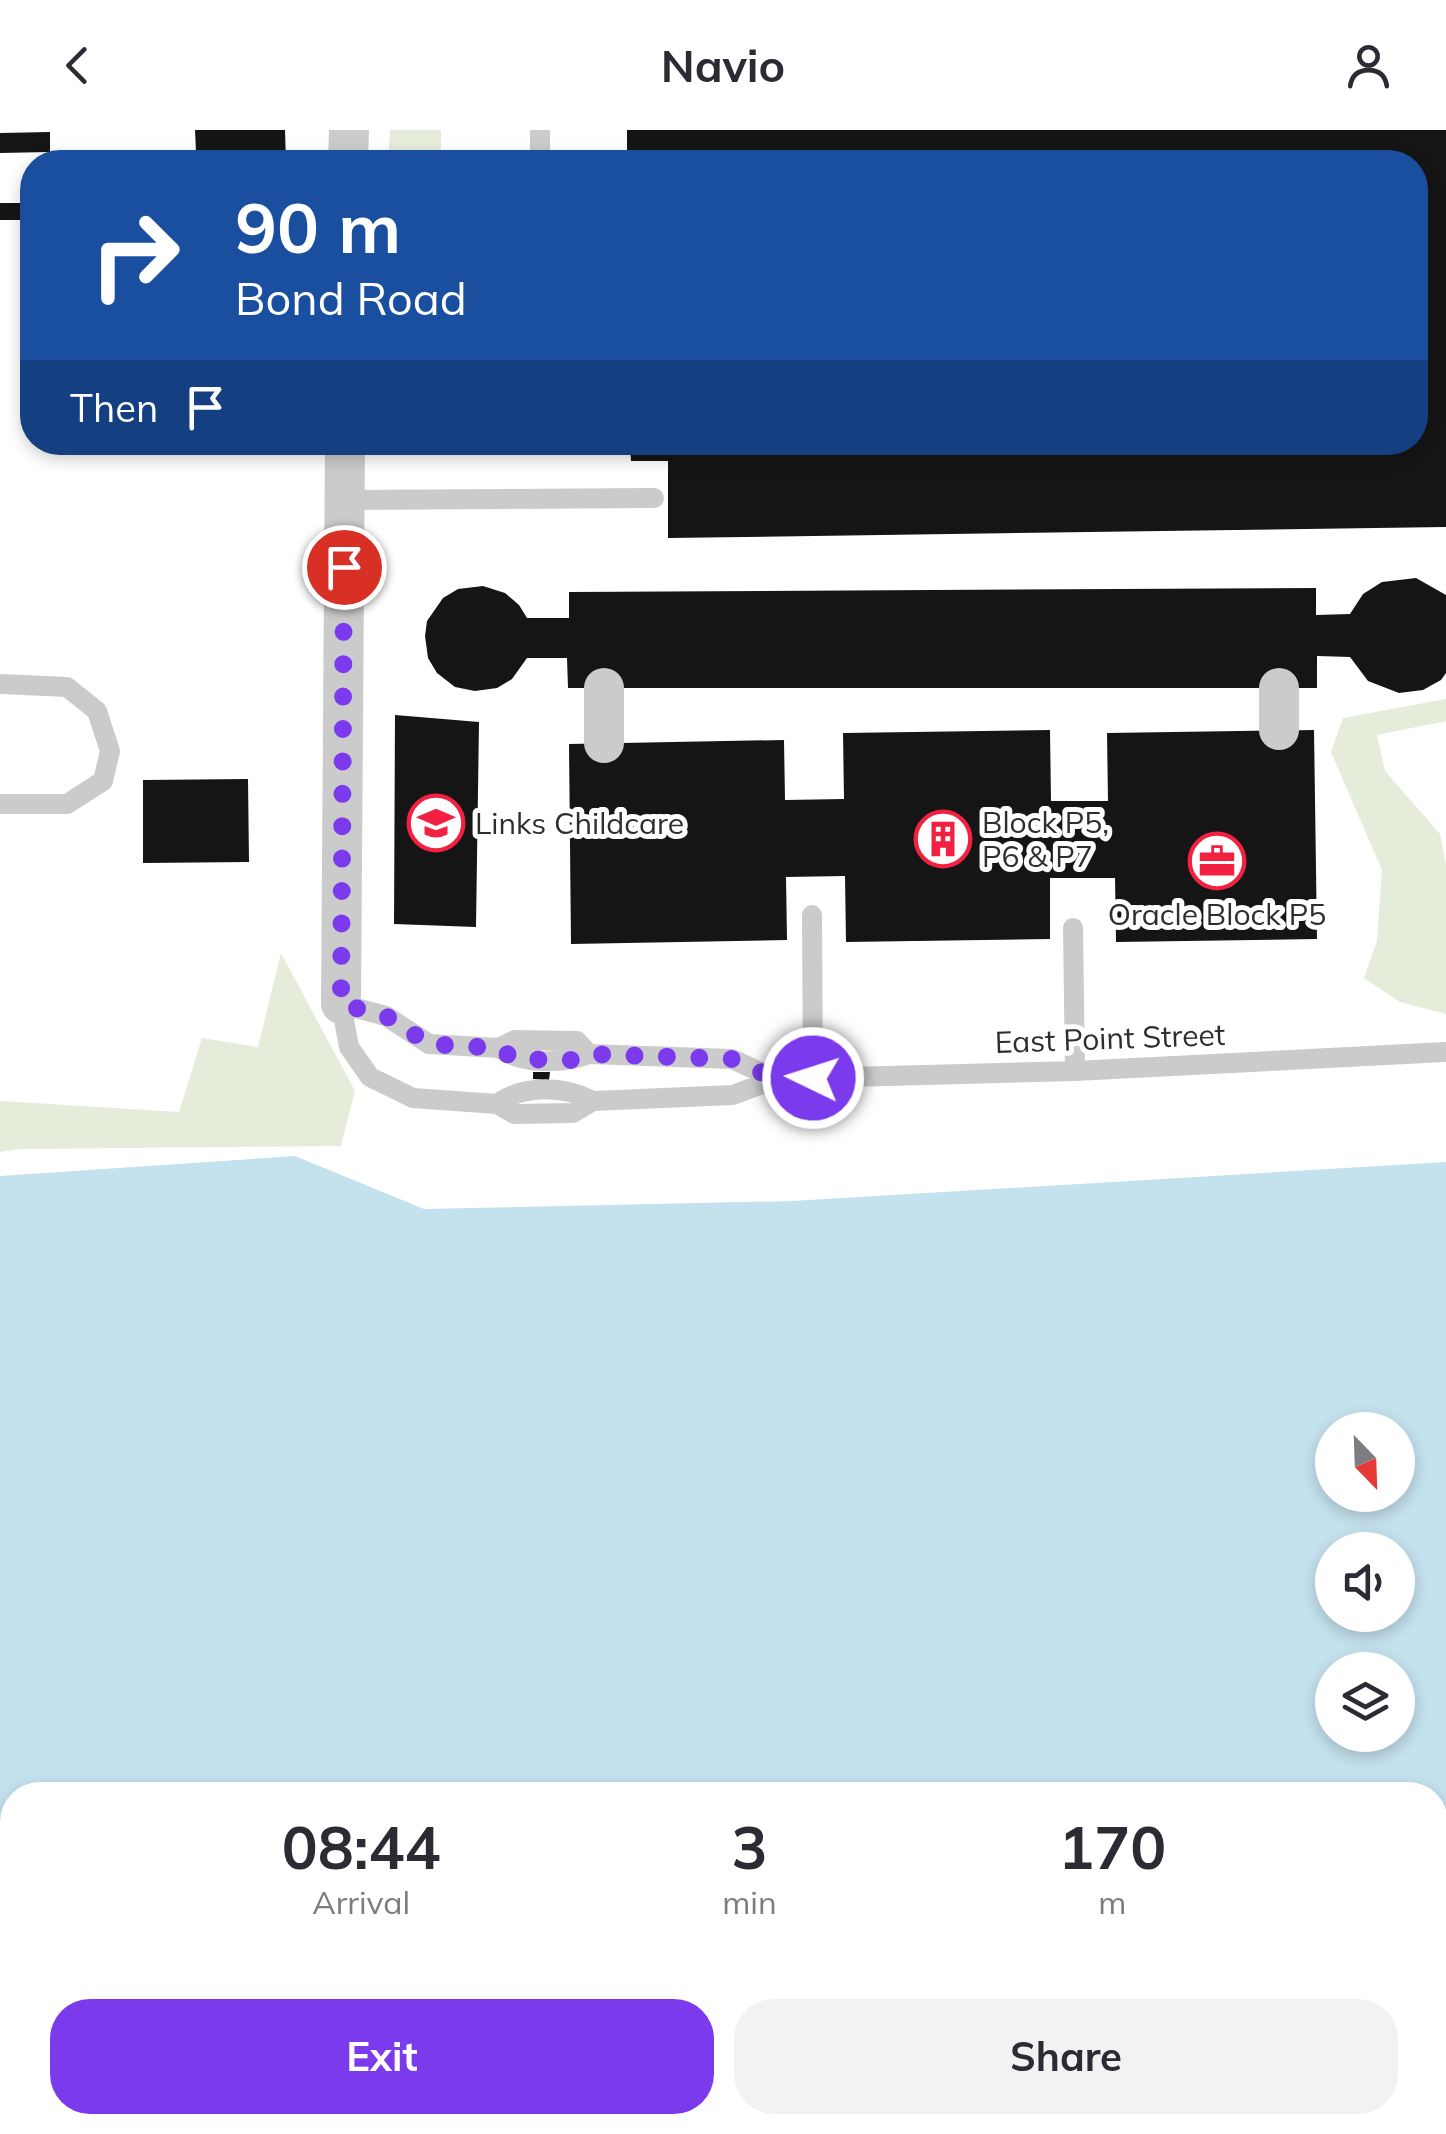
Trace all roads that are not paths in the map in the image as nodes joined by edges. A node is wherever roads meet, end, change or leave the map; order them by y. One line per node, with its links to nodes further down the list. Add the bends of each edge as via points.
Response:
1 (345, 455): 3 (street)
2 (654, 498): 3 (lane)
3 (344, 500): 12 (street)
4 (0, 684): 9 (lane, via 67,687 96,711 110,751 104,781 66,804)
5 (604, 688): 8 (street)
6 (1279, 688): 7 (street)
7 (1279, 730)
8 (604, 743)
9 (0, 804)
10 (812, 914): 15 (lane)
11 (1073, 928): 14 (lane)
12 (341, 1004): 16 (lane, via 386,1016 429,1044 578,1042 589,1054 732,1059); 16 (lane, via 349,1047 370,1077 413,1098 497,1104 514,1114 572,1112 593,1101 733,1095)
13 (1446, 1052): 14 (lane, East Point Street)
14 (1074, 1071): 15 (lane, East Point Street)
15 (813, 1078): 16 (lane, East Point Street)
16 (776, 1079)

